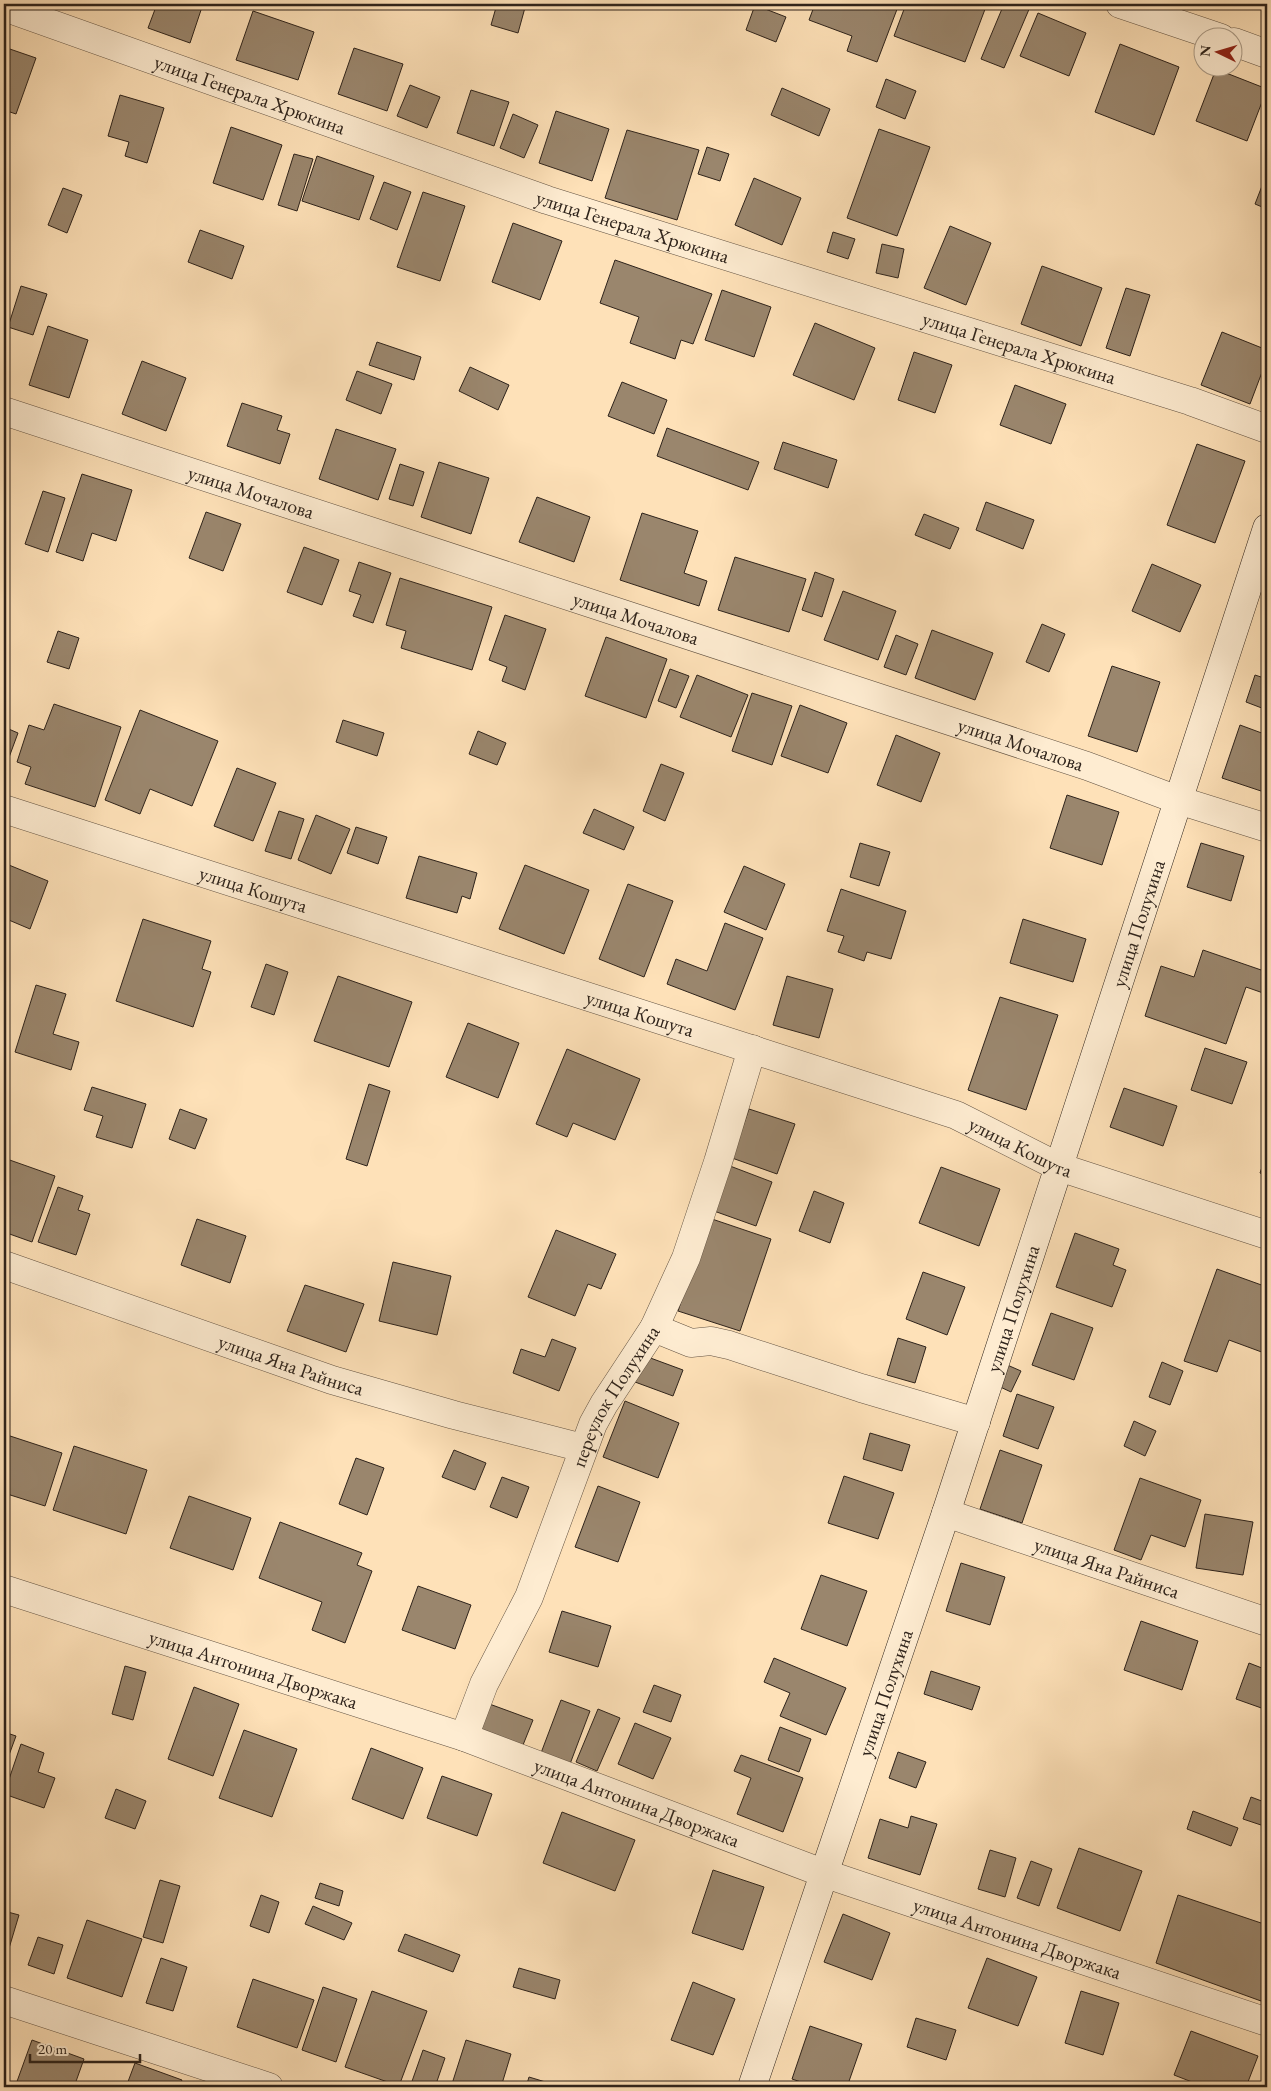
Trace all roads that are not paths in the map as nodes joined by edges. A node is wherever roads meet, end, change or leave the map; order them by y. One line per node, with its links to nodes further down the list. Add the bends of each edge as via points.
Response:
1 (1120, 4): 3 (street)
2 (4, 6): 7 (street, улица Генерала Хрюкина, via 547,200 1190,401)
3 (1194, 29)
4 (1244, 46): 5 (street)
5 (1267, 54)
6 (4, 411): 9 (street, улица Мочалова, via 1088,766)
7 (1267, 429)
8 (1267, 528): 9 (street, улица Полухина)
9 (1178, 800): 11 (street, улица Мочалова); 13 (street, улица Полухина)
10 (4, 809): 12 (street, улица Кошута)
11 (1267, 828)
12 (752, 1049): 13 (street, улица Кошута, via 956,1115); 16 (street, переулок Полухина, via 686,1258)
13 (1059, 1167): 14 (street, улица Кошута); 17 (street, улица Полухина)
14 (1267, 1235)
15 (4, 1265): 18 (street, улица Яна Райниса, via 332,1380 454,1416)
16 (654, 1328): 17 (street, via 691,1343 711,1341 729,1345); 18 (street, переулок Полухина, via 604,1404)
17 (976, 1422): 19 (street, улица Полухина)
18 (583, 1448): 22 (street, переулок Полухина, via 529,1597 484,1684)
19 (946, 1513): 21 (street, улица Яна Райниса); 23 (street, улица Полухина)
20 (4, 1589): 22 (street, улица Антонина Дворжака)
21 (1267, 1622)
22 (464, 1737): 23 (street, улица Антонина Дворжака)
23 (823, 1873): 25 (street, улица Антонина Дворжака); 27 (street, улица Полухина)
24 (4, 2000): 26 (street)
25 (1267, 2022)
26 (268, 2087)
27 (752, 2087)

